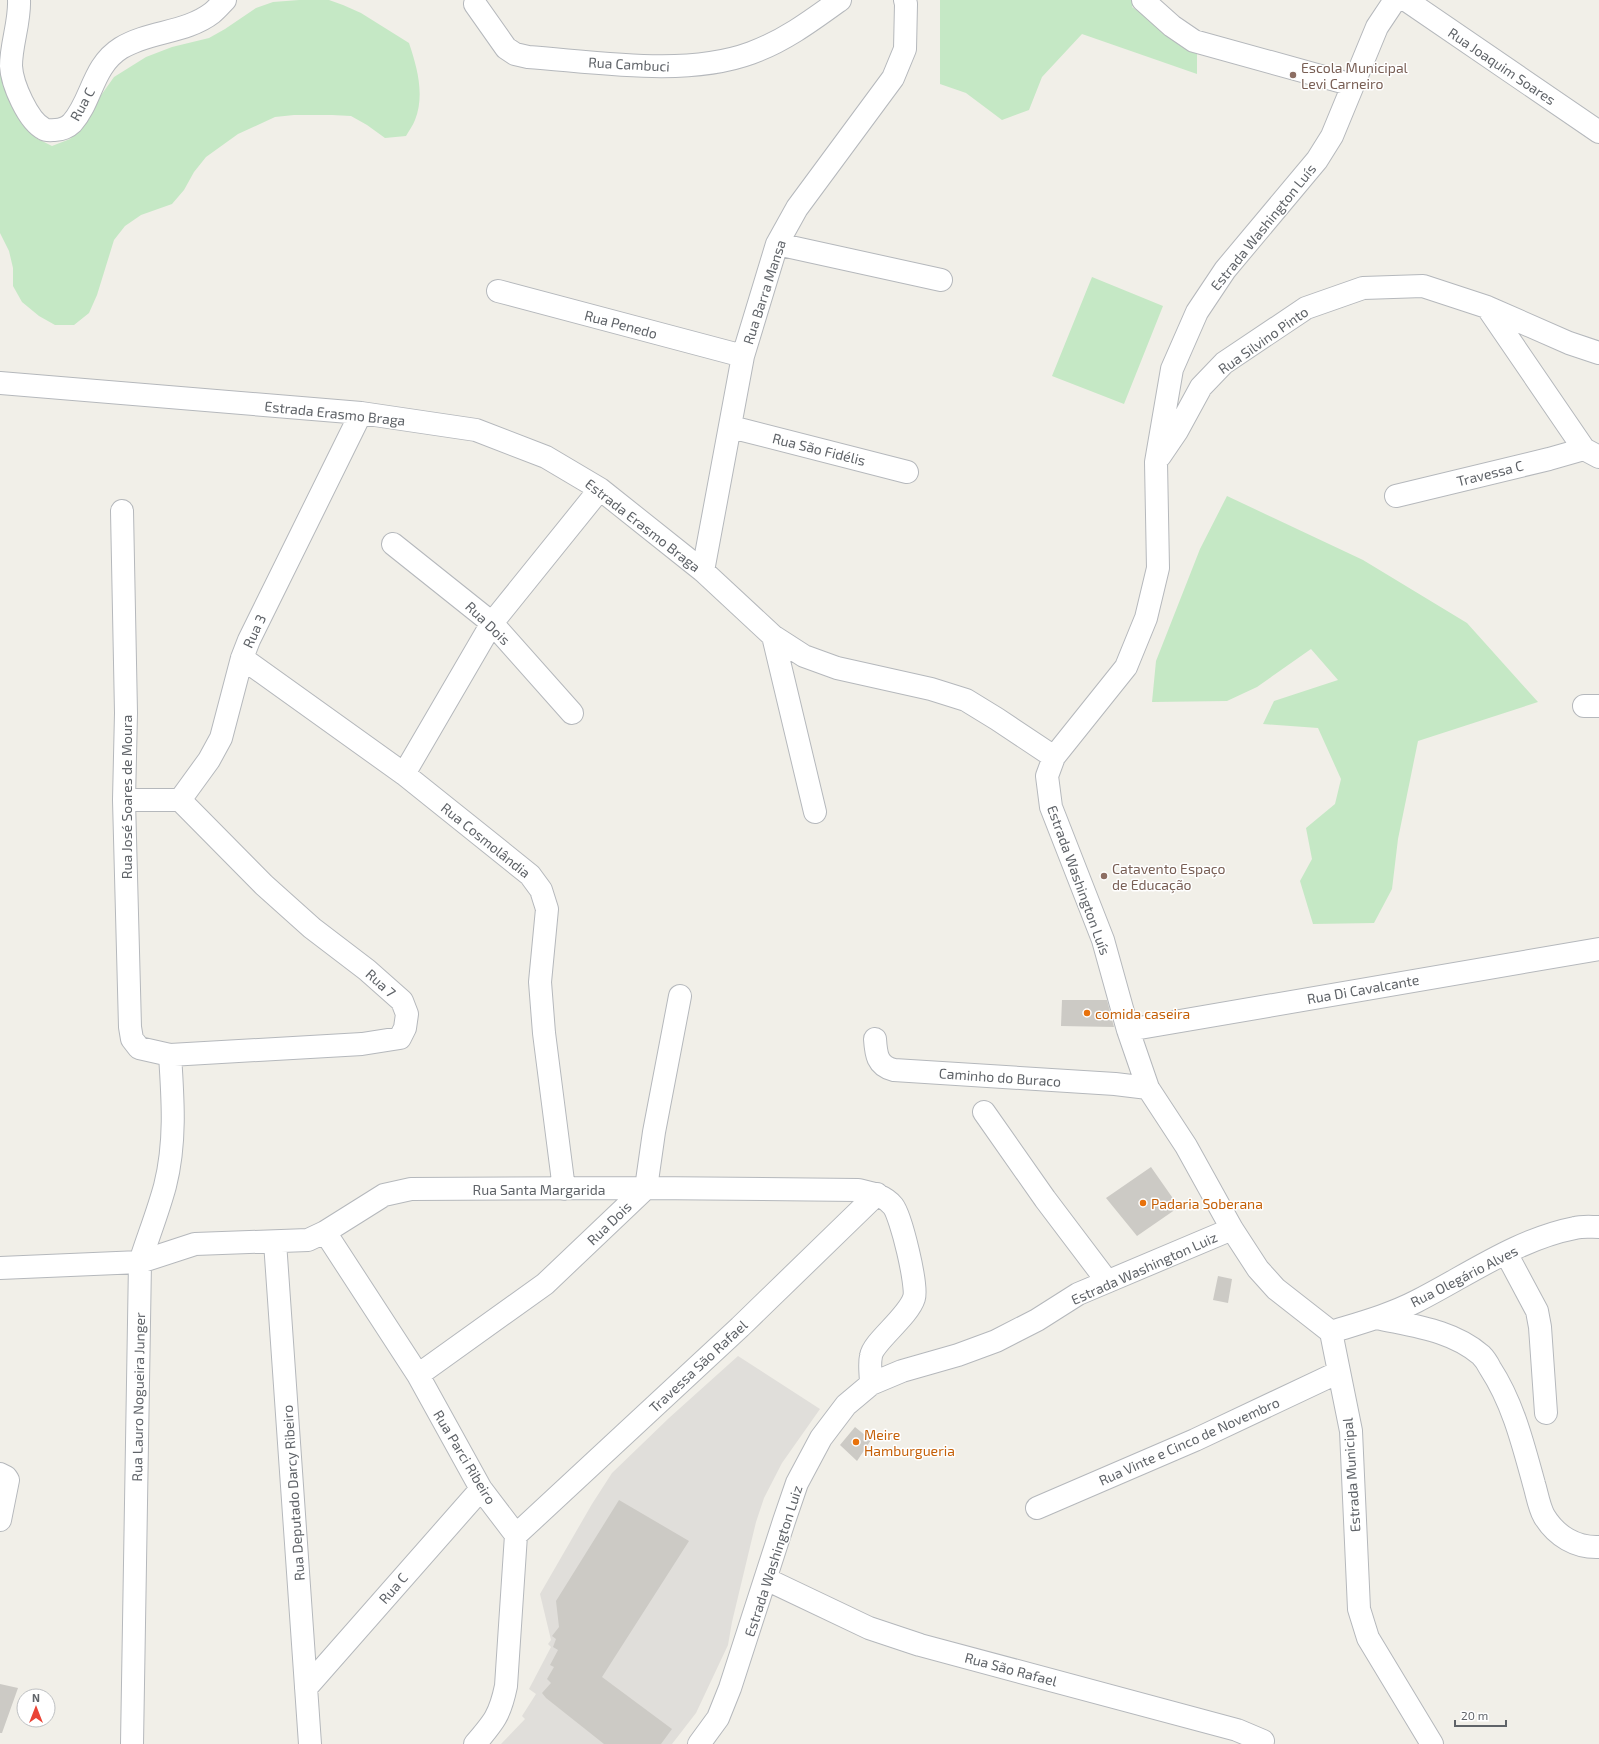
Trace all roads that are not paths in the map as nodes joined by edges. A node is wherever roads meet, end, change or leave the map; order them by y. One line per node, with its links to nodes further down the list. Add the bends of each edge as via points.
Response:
1 (225, 0): 7 (street, Rua C, via 212,13 195,22 121,48 101,68 71,124 60,130 45,130 35,123 19,96 11,68)
2 (840, 0): 8 (street, Rua Cambuci, via 795,33 751,53 708,64 656,67 515,54 506,48)
3 (905, 0): 11 (street, Rua Barra Mansa, via 905,49 893,78 797,208)
4 (1143, 0): 9 (street, via 1172,26 1194,41)
5 (1395, 0): 9 (street, Estrada Washington Luís, via 1378,26)
6 (1406, 0): 10 (street, Rua Joaquim Soares)
7 (19, 3)
8 (475, 4)
9 (1353, 85): 21 (street, Estrada Washington Luís, via 1332,136 1317,160 1225,270 1197,312 1172,369)
10 (1599, 132)
11 (777, 244): 12 (street); 16 (street, Rua Barra Mansa)
12 (941, 280)
13 (498, 292): 16 (street, Rua Penedo)
14 (1487, 307): 15 (street, Rua Silvino Pinto, via 1569,343); 20 (street); 21 (street, Rua Silvino Pinto, via 1423,286 1363,288 1306,308 1224,364 1201,387 1177,431)
15 (1599, 353)
16 (744, 356): 19 (street, Rua Barra Mansa)
17 (0, 383): 18 (street, Estrada Erasmo Braga)
18 (361, 414): 23 (street, Estrada Erasmo Braga, via 476,430 546,457); 30 (street, Rua 3)
19 (731, 427): 22 (street, Rua São Fidélis); 27 (street, Rua Barra Mansa)
20 (1591, 453): 24 (street, Travessa C, via 1549,459)
21 (1156, 462): 32 (street, Estrada Washington Luís, via 1158,568 1146,618 1126,667)
22 (907, 472)
23 (600, 489): 27 (street, Estrada Erasmo Braga); 28 (street)
24 (1396, 496)
25 (122, 511): 34 (street, Rua José Soares de Moura, via 126,713)
26 (393, 544): 28 (street, Rua Dois)
27 (703, 571): 29 (street, Estrada Erasmo Braga)
28 (492, 623): 31 (street, Rua Dois); 33 (street)
29 (772, 636): 32 (street, Estrada Erasmo Braga, via 804,656 837,668 931,689 966,700); 36 (street)
30 (242, 658): 33 (street, Rua Cosmolândia); 35 (street, Rua 3, via 221,738 209,760)
31 (572, 713)
32 (1054, 757): 39 (street, Estrada Washington Luís, via 1047,776 1051,807 1103,940)
33 (404, 774): 45 (street, Rua Cosmolândia, via 530,875 541,890 547,910 540,982 543,1026)
34 (124, 800): 35 (street); 41 (street, Rua José Soares de Moura, via 132,1039 139,1048)
35 (180, 800): 41 (street, Rua 7, via 264,885 312,928 367,970 402,1001 407,1014 400,1038 362,1044)
36 (815, 812)
37 (1599, 948): 39 (street, Rua Di Cavalcante)
38 (680, 996): 44 (street)
39 (1128, 1030): 42 (street, Estrada Washington Luís)
40 (875, 1039): 42 (street, Caminho do Buraco, via 881,1064 894,1070)
41 (170, 1056): 52 (street, Rua Lauro Nogueira Junger, via 174,1107 172,1140 165,1186)
42 (1148, 1088): 48 (street, Estrada Washington Luís, via 1186,1146)
43 (984, 1112): 54 (street)
44 (646, 1188): 45 (street, Rua Santa Margarida); 46 (street, Rua Santa Margarida, via 858,1190); 58 (street, Rua Dois, via 545,1284)
45 (564, 1189): 49 (street, Rua Santa Margarida, via 411,1189 384,1195)
46 (877, 1194): 59 (street, Rua Santa Margarida, via 894,1207 905,1238 915,1292 911,1304 871,1355); 65 (street, Travessa São Rafael, via 740,1327)
47 (1599, 1227): 51 (street, Rua Olegário Alves, via 1576,1228 1550,1235)
48 (1232, 1230): 54 (street, Estrada Washington Luiz); 56 (street, via 1258,1269 1276,1289)
49 (325, 1232): 50 (street, Rua Santa Margarida, via 308,1240); 58 (street, Rua Parci Ribeiro)
50 (275, 1242): 52 (street, Rua Santa Margarida, via 195,1244); 68 (street, Rua Deputado Darcy Ribeiro)
51 (1506, 1253): 55 (street, Rua Olegário Alves, via 1416,1302); 60 (street, via 1537,1311)
52 (140, 1262): 53 (street, Rua Santa Margarida); 71 (street, Rua Lauro Nogueira Junger)
53 (0, 1268)
54 (1107, 1281): 59 (street, Estrada Washington Luiz, via 1078,1294 1037,1320 996,1341 902,1371)
55 (1377, 1318): 56 (street, Rua Olegário Alves); 66 (street, via 1439,1332 1463,1342 1483,1356 1498,1379 1519,1430 1544,1515 1557,1533 1574,1543)
56 (1331, 1332): 57 (street, Estrada Municipal)
57 (1339, 1372): 63 (street, Rua Vinte e Cinco de Novembro, via 1195,1440); 74 (street, Estrada Municipal, via 1351,1431 1359,1609 1368,1638)
58 (418, 1376): 62 (street, Rua Parci Ribeiro)
59 (871, 1384): 67 (street, Estrada Washington Luiz, via 846,1405 821,1438 797,1483)
60 (1546, 1413)
61 (3, 1476): 64 (street, via 8,1485)
62 (481, 1489): 65 (street, Rua Parci Ribeiro); 68 (street, Rua C)
63 (1037, 1508)
64 (0, 1520)
65 (516, 1534): 73 (street, via 506,1686 502,1705 494,1722)
66 (1599, 1547)
67 (766, 1579): 69 (street, Rua São Rafael, via 869,1628 920,1645 1237,1730); 70 (street, Estrada Washington Luiz, via 730,1688 718,1718)
68 (306, 1688): 72 (street, Rua Deputado Darcy Ribeiro)
69 (1263, 1741)
70 (701, 1742)
71 (132, 1744)
72 (310, 1744)
73 (475, 1744)
74 (1432, 1744)

